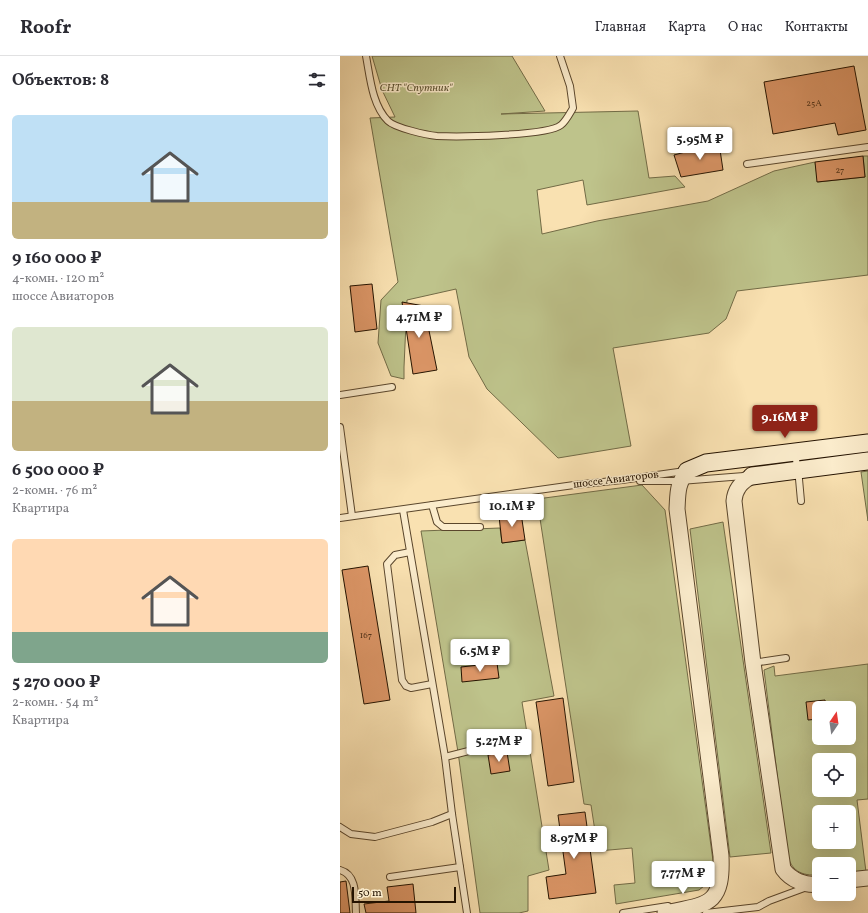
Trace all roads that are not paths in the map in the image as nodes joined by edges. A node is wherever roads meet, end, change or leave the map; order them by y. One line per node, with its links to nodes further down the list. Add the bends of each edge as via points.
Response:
1 (366, 56): 2 (lane, via 376,104 388,122 414,132 437,136 509,135 560,126 573,108 570,86)
2 (560, 56)
3 (868, 147): 4 (lane)
4 (747, 164)
5 (392, 387): 6 (lane)
6 (340, 395)
7 (340, 426): 17 (lane)
8 (868, 443): 9 (main road, шоссе Авиаторов)
9 (796, 461): 10 (main road, шоссе Авиаторов); 11 (main road, шоссе Авиаторов, via 706,464); 12 (main road, шоссе Авиаторов); 14 (lane)
10 (868, 461)
11 (684, 476): 12 (lane); 13 (lane, шоссе Авиаторов); 13 (lane); 35 (street, via 678,492 677,509 721,856 722,875 718,891)
12 (752, 476): 22 (street, via 738,487 734,493 734,501)
13 (622, 480): 15 (lane, шоссе Авиаторов, via 574,484)
14 (801, 501)
15 (432, 505): 16 (lane, шоссе Авиаторов); 19 (lane, via 437,522 443,527)
16 (403, 510): 17 (lane, шоссе Авиаторов); 20 (lane)
17 (352, 516): 18 (lane, шоссе Авиаторов)
18 (340, 518)
19 (480, 527)
20 (410, 552): 23 (lane); 23 (lane, via 394,555 387,564 402,680 411,688)
21 (786, 658): 22 (lane)
22 (753, 663): 33 (street, via 783,869 794,880)
23 (432, 684): 25 (lane)
24 (508, 741): 25 (lane)
25 (445, 757): 26 (lane)
26 (452, 814): 27 (lane, via 375,837 351,834); 28 (lane)
27 (340, 827)
28 (460, 867): 30 (lane); 37 (lane)
29 (340, 870): 36 (lane, via 349,875 354,882)
30 (390, 876)
31 (868, 878): 32 (street)
32 (856, 879)
33 (812, 883)
34 (812, 885): 35 (lane, via 758,907)
35 (708, 906): 38 (lane); 39 (street, via 701,905)
36 (356, 913)
37 (467, 913)
38 (623, 913)
39 (665, 913)

